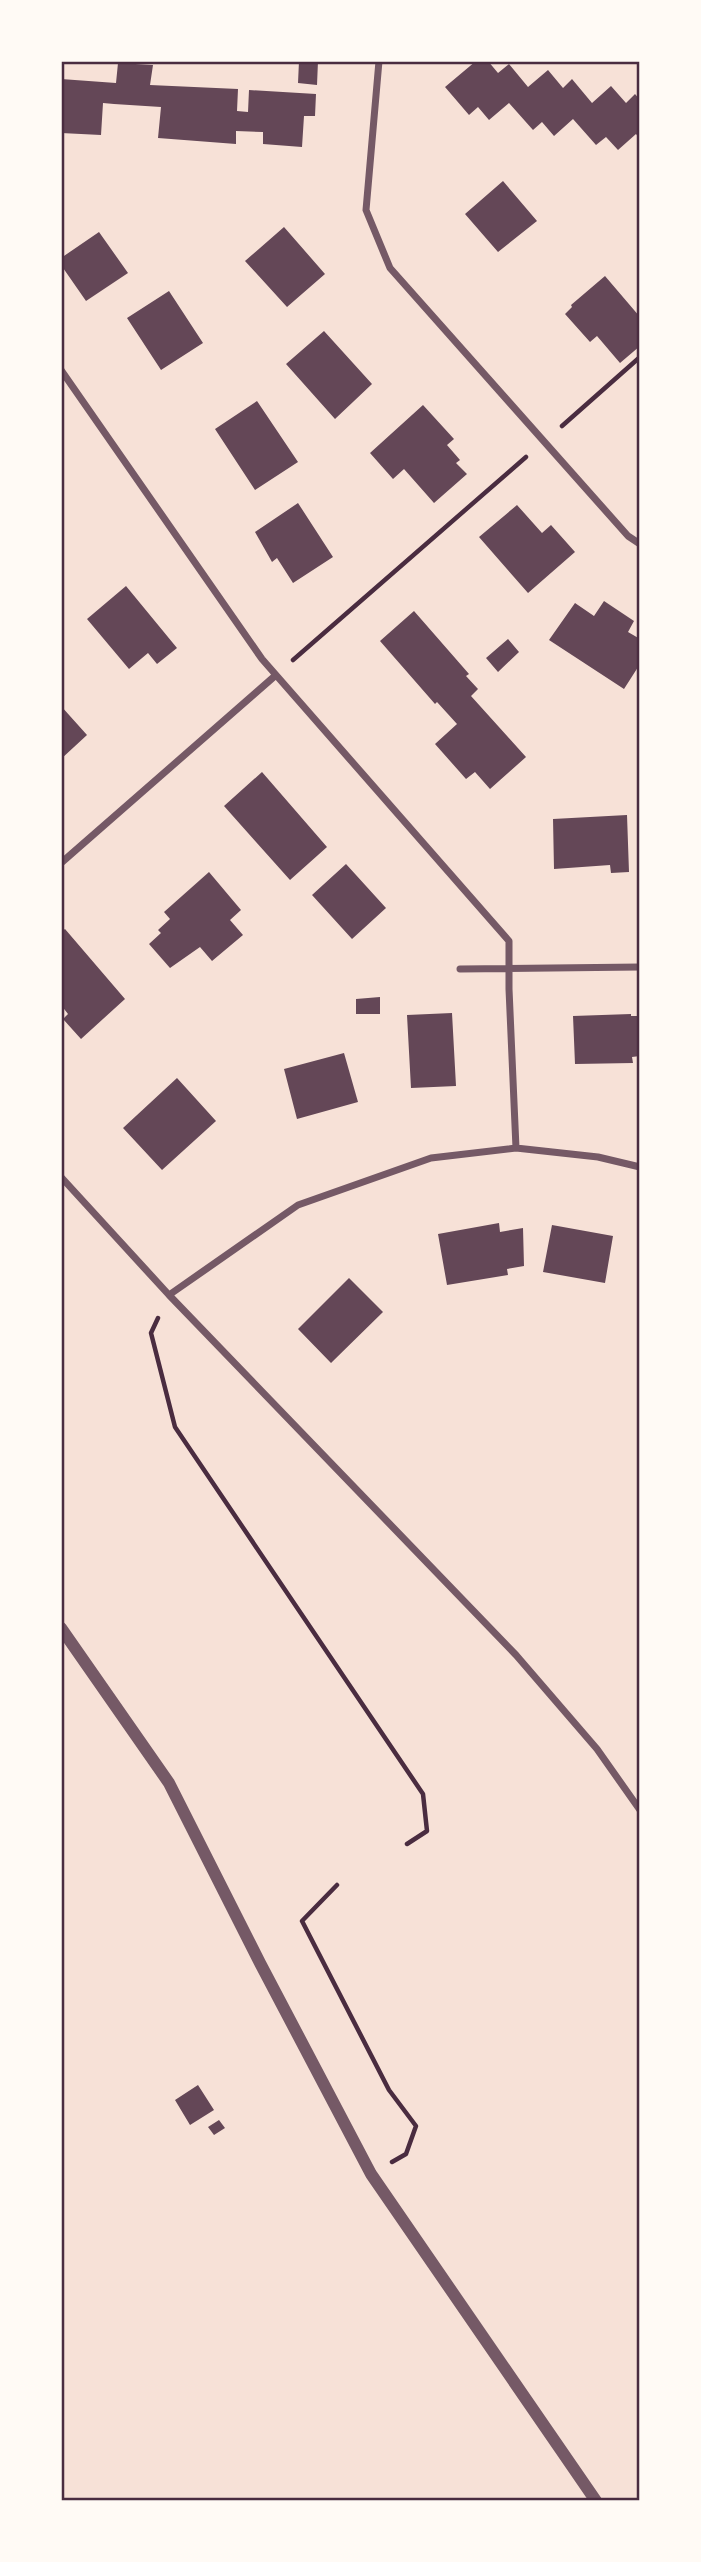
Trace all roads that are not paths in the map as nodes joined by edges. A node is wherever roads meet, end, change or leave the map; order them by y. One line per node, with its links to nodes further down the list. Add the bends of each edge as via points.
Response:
1 (379, 61): 3 (street, via 366,210 390,268 543,443)
2 (61, 370): 4 (street)
3 (640, 544)
4 (276, 675): 5 (street); 8 (street, via 509,940)
5 (61, 863)
6 (640, 967): 8 (street)
7 (460, 969): 8 (street)
8 (509, 969): 9 (street)
9 (516, 1148): 10 (street, via 598,1157); 12 (street, via 431,1158 298,1205)
10 (640, 1167)
11 (61, 1177): 12 (street)
12 (169, 1295): 14 (street, via 516,1654 597,1749)
13 (61, 1628): 15 (street, via 169,1783 371,2174)
14 (640, 1810)
15 (596, 2501)

